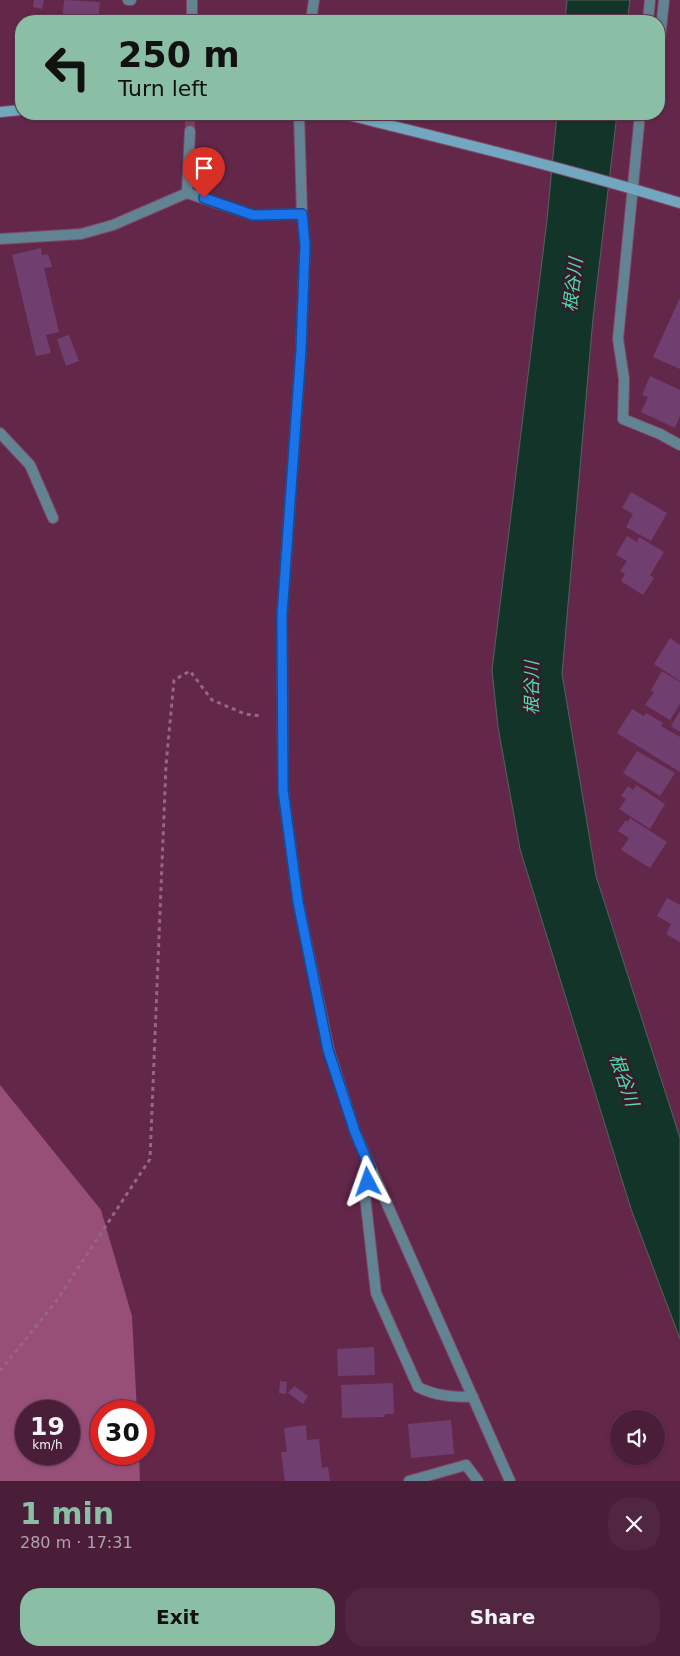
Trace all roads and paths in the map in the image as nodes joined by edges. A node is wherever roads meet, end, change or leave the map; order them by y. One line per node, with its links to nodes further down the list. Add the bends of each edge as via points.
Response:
1 (192, 0): 5 (street)
2 (314, 0): 6 (street)
3 (650, 0): 7 (street)
4 (664, 0): 8 (street)
5 (192, 15)
6 (312, 15)
7 (649, 15)
8 (662, 15)
9 (15, 111): 10 (street)
10 (0, 112)
11 (299, 120): 18 (street)
12 (368, 120): 15 (street)
13 (640, 120): 15 (street)
14 (190, 131): 16 (street)
15 (634, 189): 17 (street); 21 (street, via 618,339 624,379 623,419)
16 (187, 193): 18 (street, via 253,215); 19 (street, via 114,225 81,234)
17 (680, 203)
18 (302, 214): 24 (street, via 305,245 301,350 282,615 283,790 298,902 328,1050)
19 (0, 239)
20 (0, 434): 22 (street, via 30,465)
21 (680, 445)
22 (53, 518)
23 (262, 716): 25 (path, via 245,714 212,700 190,671 174,680 166,765 150,1159 57,1300)
24 (370, 1168): 26 (street); 26 (street, via 365,1196 376,1292 418,1387 442,1395)
25 (0, 1371)
26 (472, 1397): 29 (street)
27 (409, 1481): 28 (street, via 466,1465)
28 (478, 1481)
29 (510, 1481)

